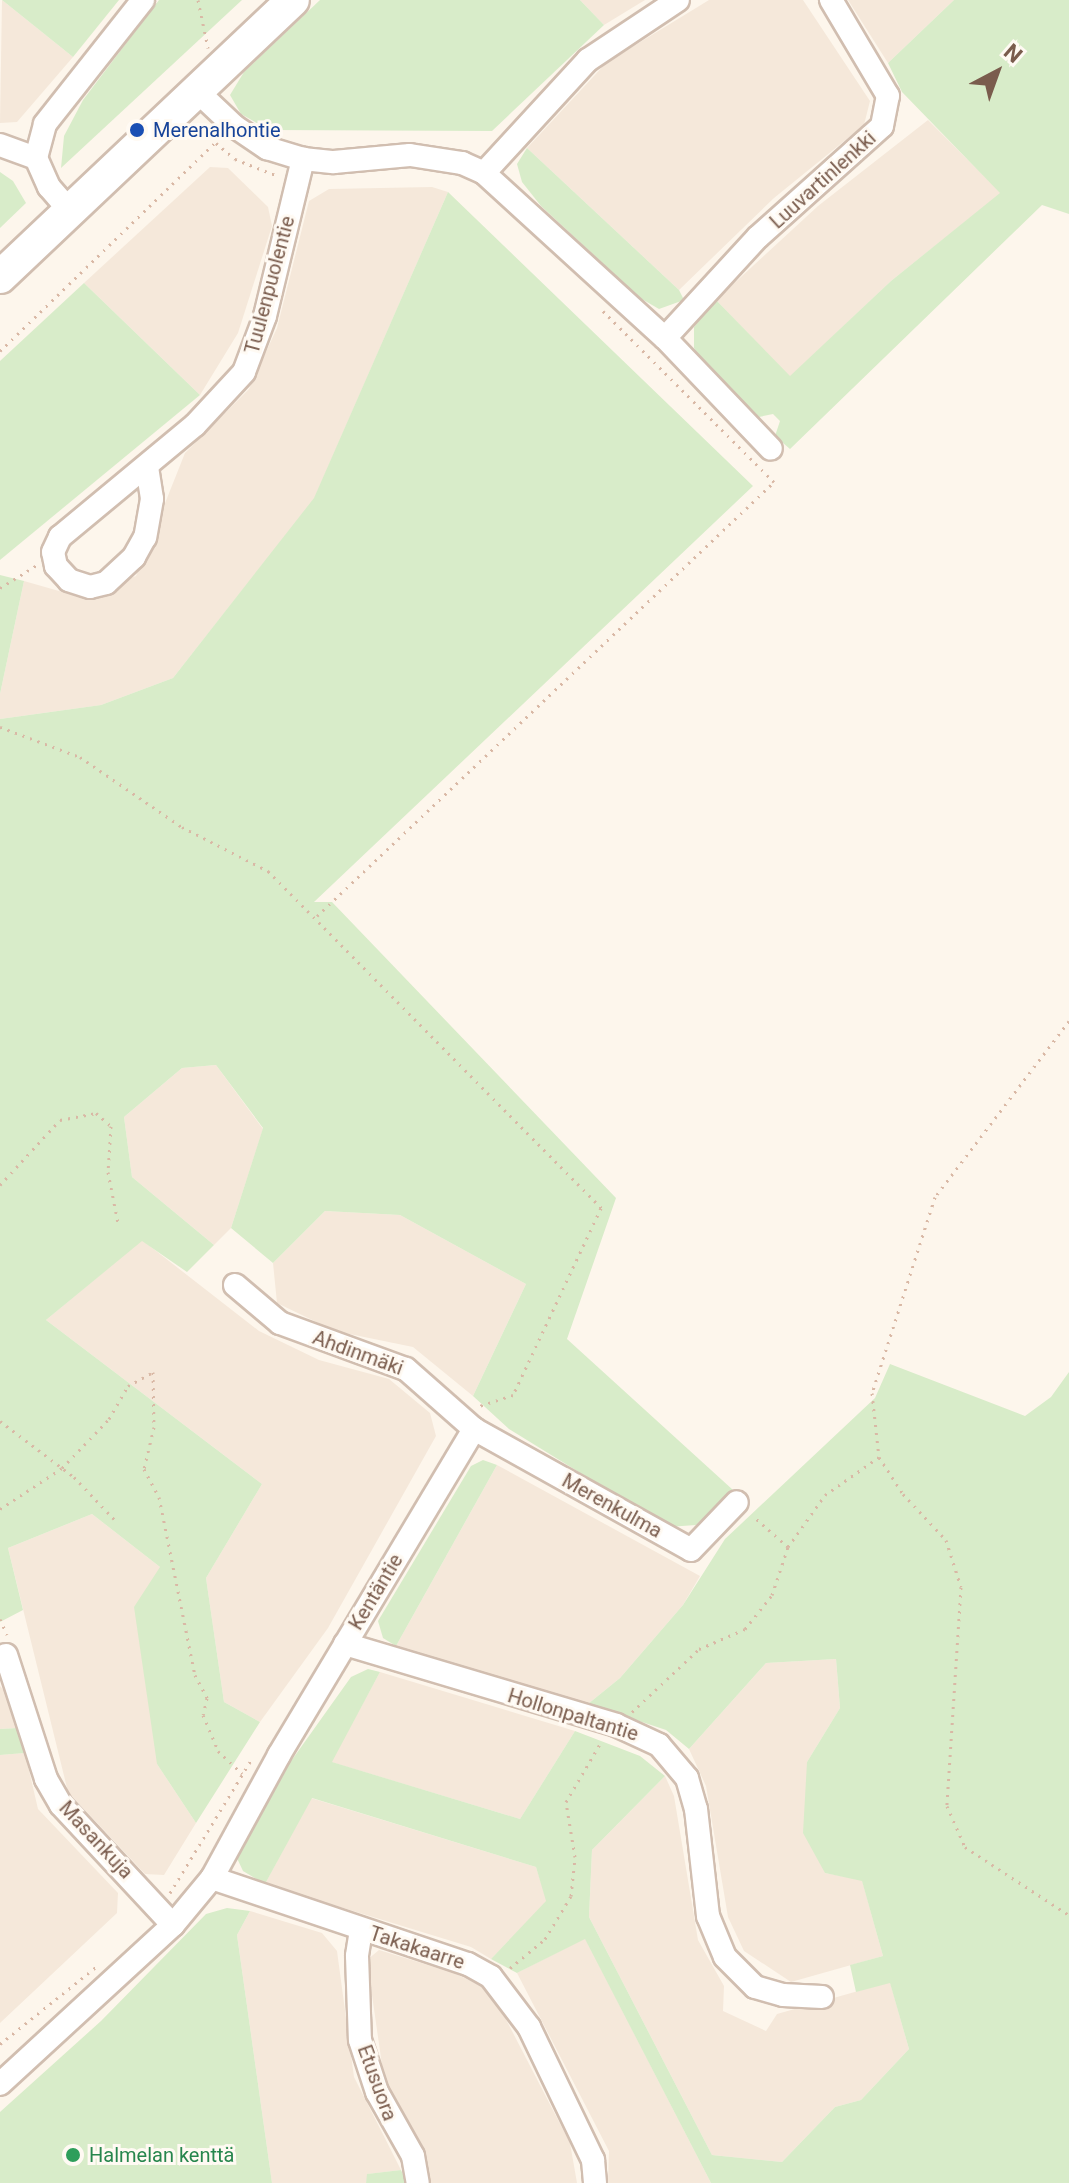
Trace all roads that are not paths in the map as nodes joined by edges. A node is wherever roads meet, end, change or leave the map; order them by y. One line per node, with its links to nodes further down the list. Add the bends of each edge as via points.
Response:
1 (143, 0): 7 (street, via 45,124)
2 (293, 0): 5 (street)
3 (678, 0): 9 (street, via 588,60)
4 (831, 0): 12 (street, Luuvartinlenkki, via 888,96 882,126 758,237)
5 (198, 92): 8 (street, via 234,126); 10 (street)
6 (0, 145): 7 (street)
7 (36, 158): 10 (street, via 49,187)
8 (301, 169): 9 (street, via 410,155 462,163); 14 (street, Tuulenpuolentie, via 265,316 244,372)
9 (484, 173): 12 (street)
10 (70, 211): 11 (street)
11 (0, 277)
12 (665, 338): 13 (street)
13 (762, 455)
14 (147, 467): 14 (street, Tuulenpuolentie, via 60,537 54,559 69,580 90,587 121,573 145,537 152,499)
15 (235, 1285): 16 (street, Ahdinmäki, via 280,1323 406,1369)
16 (474, 1429): 17 (street, Merenkulma, via 691,1550); 18 (street, Kentäntie)
17 (737, 1502)
18 (345, 1644): 20 (street, Kentäntie, via 270,1752); 23 (street, Hollonpaltantie, via 616,1725 659,1745 687,1778 696,1809 708,1916 725,1957 755,1987)
19 (6, 1655): 21 (street, Masankuja, via 46,1779 61,1805)
20 (212, 1878): 21 (street); 22 (street, Takakaarre)
21 (167, 1916): 24 (street)
22 (361, 1930): 25 (street, Etusuora, via 360,2040 377,2092 413,2156); 26 (street, Takakaarre, via 468,1964 508,1994 593,2160)
23 (822, 1997)
24 (0, 2084)
25 (418, 2183)
26 (595, 2183)

